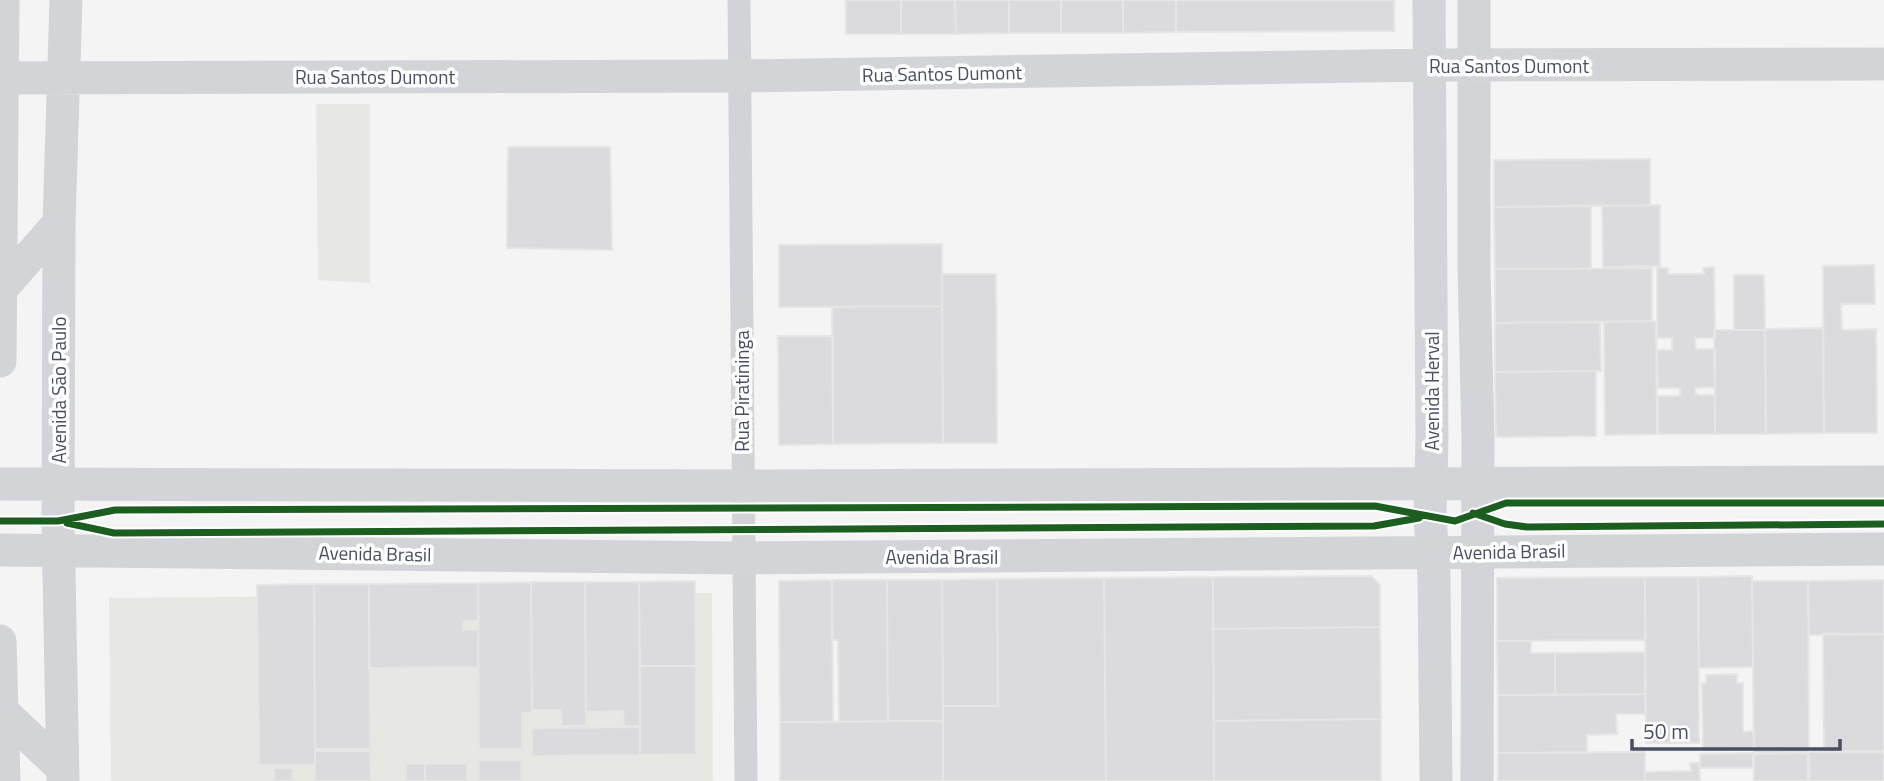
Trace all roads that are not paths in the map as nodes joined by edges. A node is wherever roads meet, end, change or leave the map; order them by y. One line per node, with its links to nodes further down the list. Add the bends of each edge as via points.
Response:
1 (3, 0): 11 (main road)
2 (66, 0): 10 (main road, Avenida São Paulo)
3 (739, 0): 9 (street, Rua Piratininga)
4 (1429, 0): 7 (main road, Avenida Herval)
5 (1474, 0): 8 (main road)
6 (1884, 64): 8 (main road, Rua Santos Dumont)
7 (1429, 65): 8 (main road, Rua Santos Dumont); 9 (main road, Rua Santos Dumont); 15 (main road, Avenida Herval)
8 (1475, 66): 13 (main road)
9 (740, 76): 10 (main road, Rua Santos Dumont); 22 (street, Rua Piratininga)
10 (66, 77): 11 (main road, Rua Santos Dumont); 12 (main road, Avenida São Paulo)
11 (2, 78): 14 (main road)
12 (59, 223): 14 (main road); 18 (main road, Avenida São Paulo)
13 (1474, 268): 15 (main road); 20 (main road)
14 (2, 288): 16 (main road)
15 (1431, 339): 21 (main road, Avenida Herval)
16 (0, 361)
17 (1884, 482): 20 (main road)
18 (58, 483): 19 (main road); 22 (main road); 23 (main road, Avenida São Paulo)
19 (0, 484)
20 (1477, 484): 21 (main road); 26 (main road)
21 (1431, 485): 22 (main road); 27 (main road, Avenida Herval)
22 (741, 486): 28 (street, Rua Piratininga)
23 (59, 549): 25 (main road, Avenida Brasil); 28 (main road, Avenida Brasil); 32 (main road, Avenida São Paulo)
24 (1884, 549): 26 (main road, Avenida Brasil)
25 (0, 550)
26 (1477, 551): 27 (main road, Avenida Brasil); 31 (main road)
27 (1432, 552): 28 (main road, Avenida Brasil); 35 (main road, Avenida Herval)
28 (743, 558): 34 (street, Rua Piratininga)
29 (0, 640): 30 (main road)
30 (2, 711): 32 (main road); 33 (main road)
31 (1477, 741): 36 (main road); 37 (main road)
32 (63, 775)
33 (4, 781)
34 (746, 781)
35 (1436, 781)
36 (1455, 781)
37 (1477, 781)

